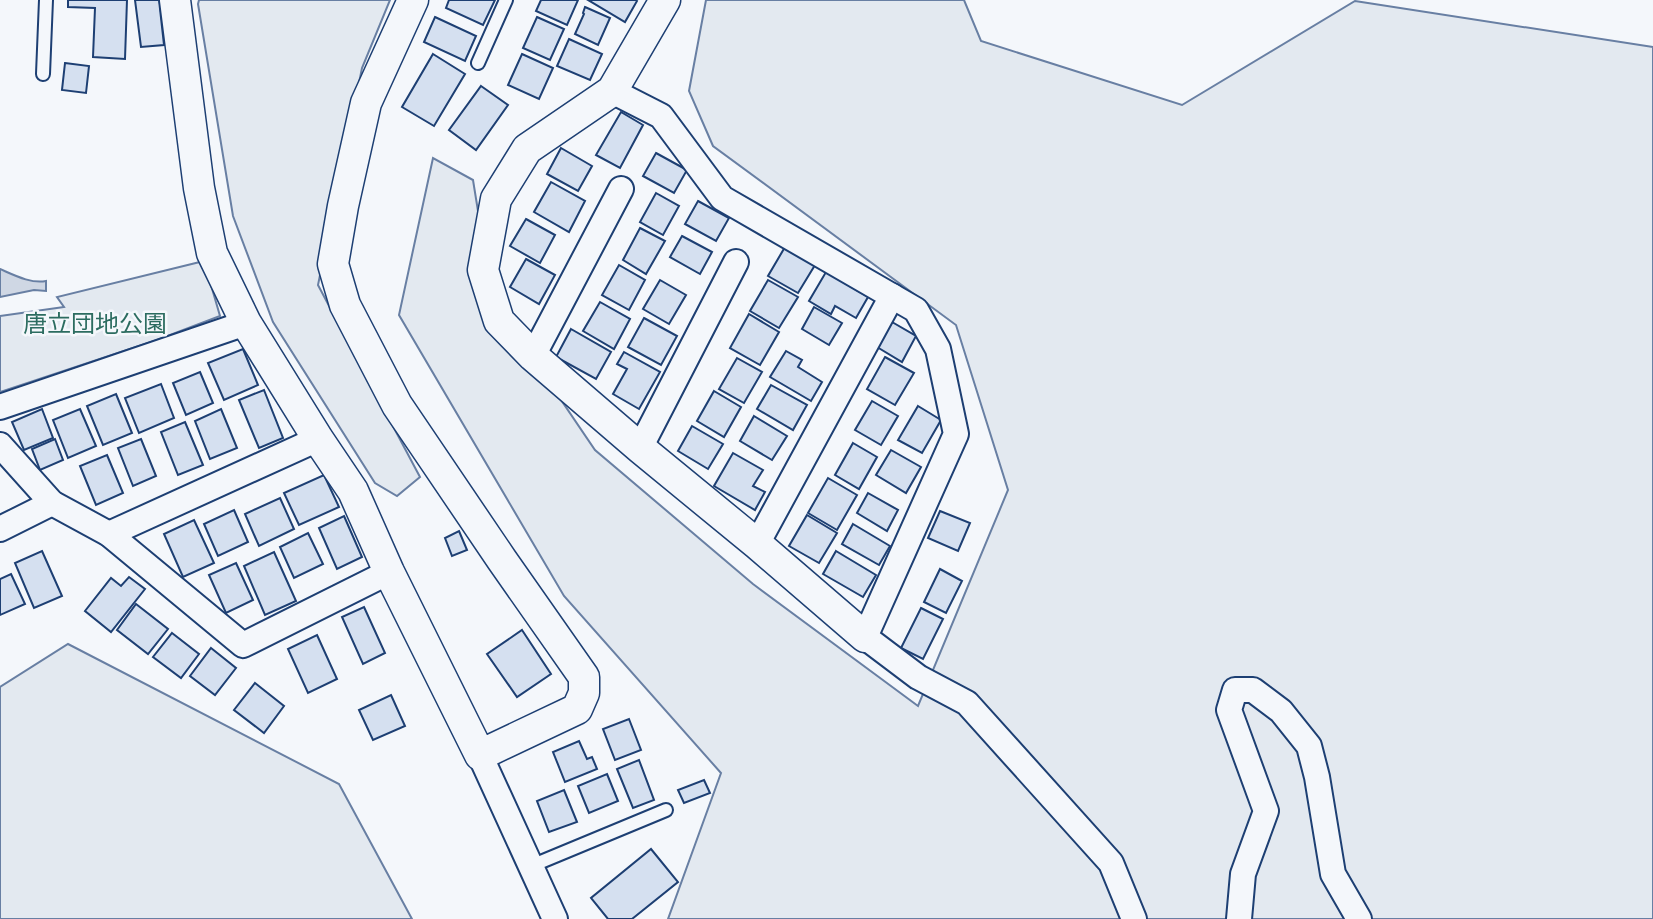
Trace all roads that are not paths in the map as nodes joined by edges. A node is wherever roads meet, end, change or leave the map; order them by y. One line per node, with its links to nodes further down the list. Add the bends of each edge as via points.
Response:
1 (46, 0): 7 (lane)
2 (175, 0): 12 (street, via 212,253)
3 (413, 0): 24 (street, via 366,103 333,264 345,304 397,405 584,677 577,709)
4 (506, 0): 6 (lane)
5 (665, 0): 8 (street)
6 (478, 63)
7 (43, 74)
8 (612, 91): 11 (street, via 661,116 722,198); 13 (street, via 527,149 496,199 483,270 499,321)
9 (621, 189): 13 (street)
10 (736, 262): 17 (street)
11 (892, 296): 21 (street); 23 (street, via 916,310 938,349 956,434)
12 (246, 323): 14 (street); 15 (street)
13 (533, 356): 17 (street)
14 (0, 407)
15 (317, 439): 20 (street); 22 (street, via 353,491)
16 (0, 445): 18 (street)
17 (640, 448): 21 (street)
18 (52, 503): 19 (street); 20 (street)
19 (0, 529)
20 (109, 534): 22 (street, via 243,645)
21 (757, 544): 23 (street)
22 (389, 572): 24 (street)
23 (865, 637): 28 (street, via 918,677 967,703 1111,863)
24 (480, 755): 26 (street)
25 (666, 810): 26 (lane)
26 (531, 866): 27 (street)
27 (555, 919)
28 (1134, 919)
29 (1239, 919): 30 (street, via 1243,874 1266,811 1229,710 1235,690 1253,690 1272,704 1309,746 1333,874)
30 (1359, 919)

